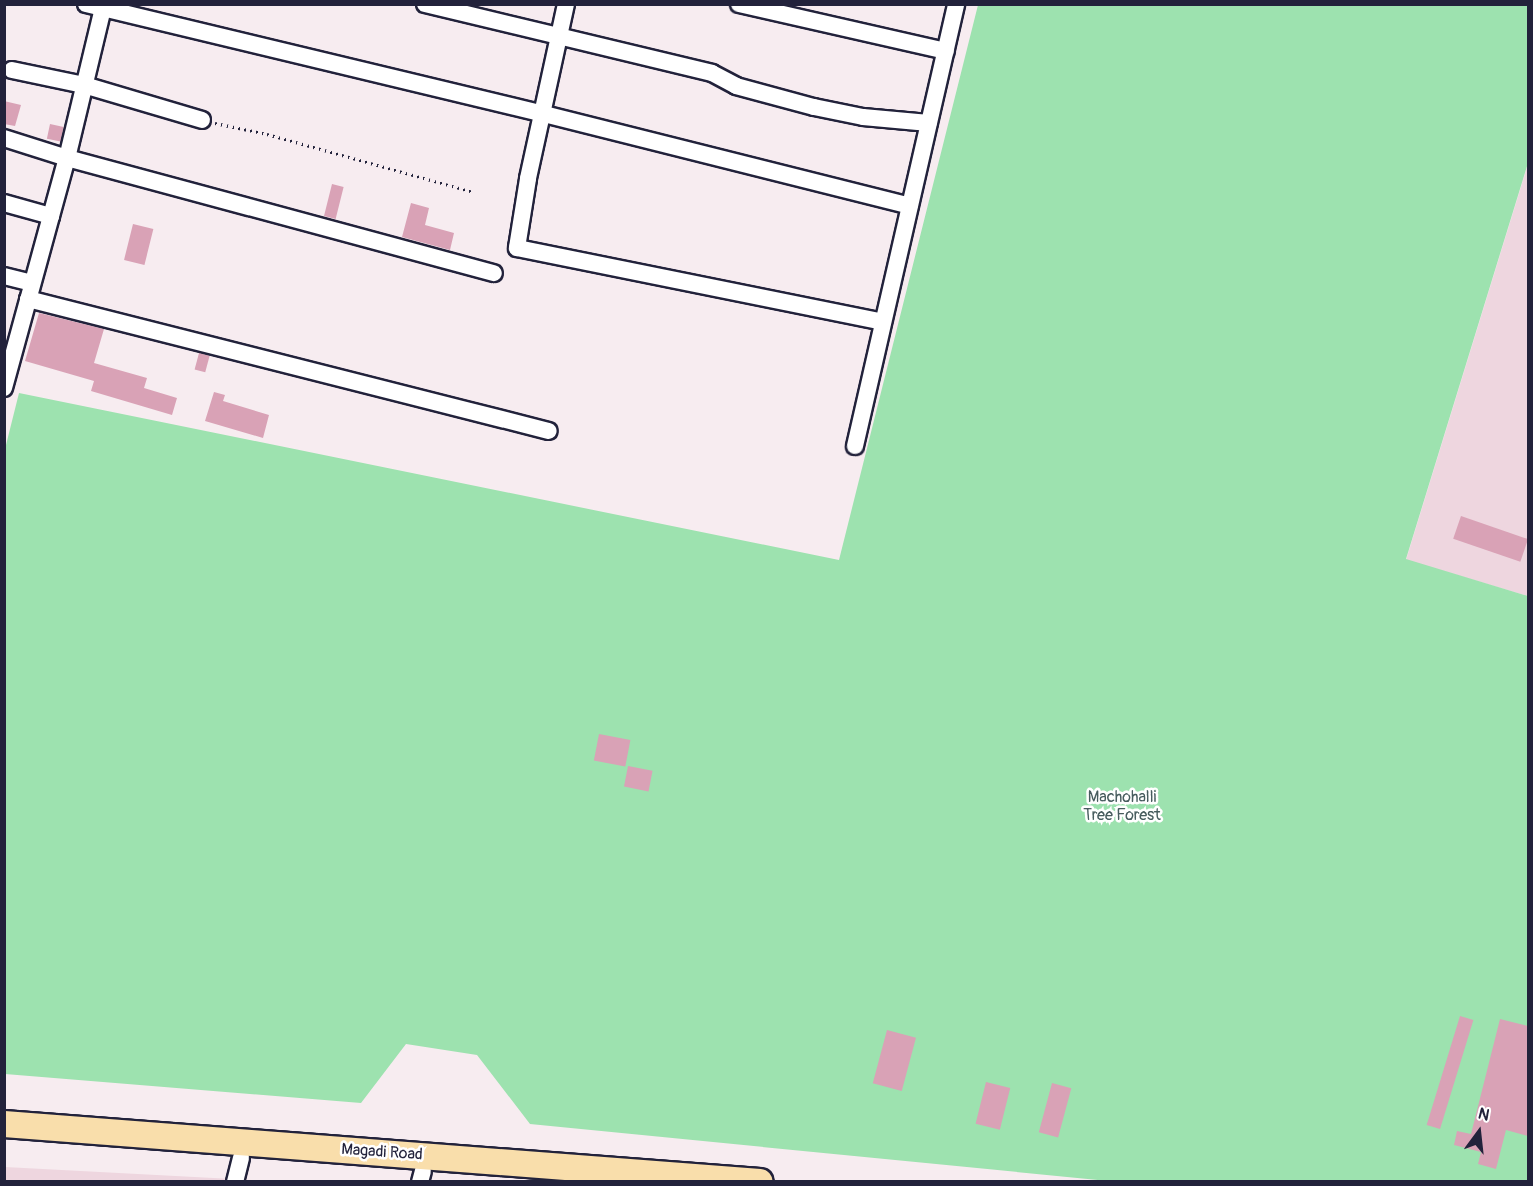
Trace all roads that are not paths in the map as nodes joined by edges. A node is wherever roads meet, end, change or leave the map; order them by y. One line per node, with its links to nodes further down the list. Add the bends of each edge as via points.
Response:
1 (86, 4): 6 (street)
2 (425, 4): 7 (street)
3 (566, 4): 7 (street)
4 (739, 4): 8 (street)
5 (956, 4): 8 (street)
6 (103, 7): 10 (street); 11 (street)
7 (559, 38): 11 (street); 13 (street, via 712,73 735,86 814,107 863,117)
8 (946, 51): 13 (street)
9 (12, 70): 10 (street)
10 (84, 86): 12 (street); 15 (street)
11 (544, 114): 17 (street); 22 (street, via 528,178 517,248)
12 (202, 120)
13 (929, 123): 17 (street)
14 (4, 138): 15 (street)
15 (67, 158): 18 (street); 19 (street)
16 (4, 203): 18 (street)
17 (910, 206): 22 (street)
18 (51, 216): 21 (street)
19 (494, 273)
20 (4, 276): 21 (street)
21 (30, 291): 23 (street); 24 (street)
22 (883, 322): 25 (street)
23 (4, 388)
24 (549, 431)
25 (855, 446)
26 (4, 1125): 31 (main road, Magadi Road)
27 (4, 1140): 28 (main road, Magadi Road)
28 (238, 1170): 29 (main road, Magadi Road)
29 (422, 1176): 30 (main road, Magadi Road)
30 (564, 1182)
31 (760, 1182)

